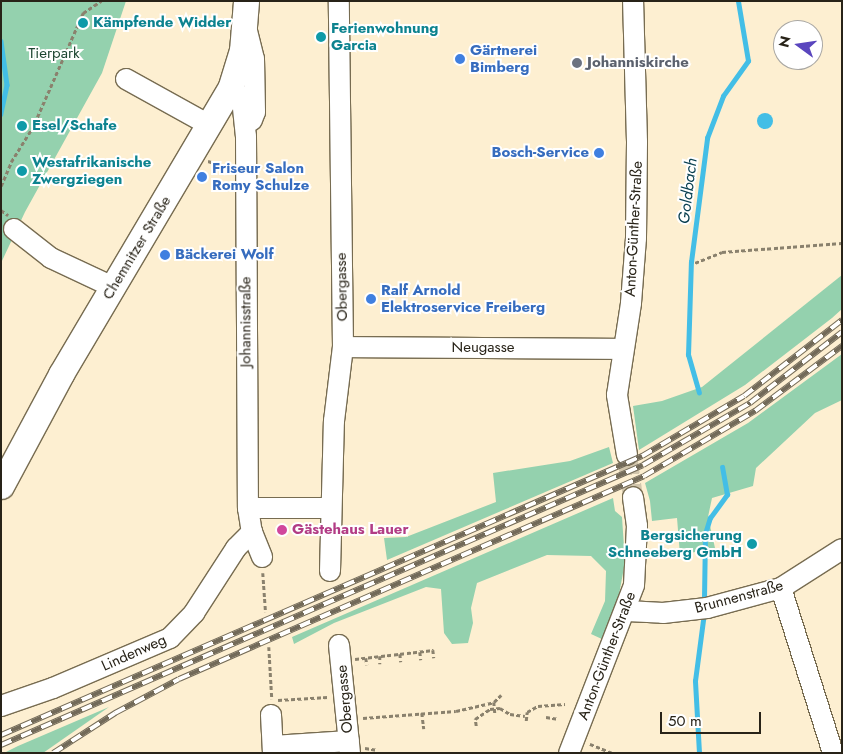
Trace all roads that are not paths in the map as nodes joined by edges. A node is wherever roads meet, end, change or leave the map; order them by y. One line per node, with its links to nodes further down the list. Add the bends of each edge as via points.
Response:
1 (339, 1): 10 (street, Obergasse)
2 (633, 1): 11 (street, Anton-Günther-Straße, via 637,194 631,303)
3 (246, 13): 5 (main road, Chemnitzer Straße, via 242,51); 7 (street, Johannisstraße, via 254,59 255,112)
4 (126, 79): 6 (street)
5 (231, 86): 6 (main road, Chemnitzer Straße); 7 (street, Johannisstraße, via 242,99)
6 (209, 125): 9 (main road, Chemnitzer Straße)
7 (246, 136): 15 (street, Johannisstraße)
8 (14, 229): 9 (street, via 51,258)
9 (113, 288): 13 (main road, Chemnitzer Straße, via 61,374)
10 (343, 347): 11 (street, Neugasse); 16 (street, Obergasse, via 334,421)
11 (623, 349): 12 (street, Anton-Günther-Straße, via 617,395)
12 (627, 455)
13 (1, 486)
14 (632, 497): 22 (street, Anton-Günther-Straße, via 637,526 637,562)
15 (248, 508): 16 (street); 17 (street, Johannisstraße)
16 (329, 508): 20 (street, Obergasse)
17 (252, 532): 19 (street, Johannisstraße); 24 (street, Lindenweg, via 236,548 194,613 170,638 53,688)
18 (842, 549): 21 (street, Brunnenstraße)
19 (262, 557)
20 (330, 571)
21 (781, 588): 22 (street, Brunnenstraße, via 707,608 662,613); 29 (street)
22 (626, 612): 26 (street, Anton-Günther-Straße)
23 (340, 653): 27 (street, Obergasse)
24 (1, 706)
25 (271, 708): 28 (street)
26 (572, 745)
27 (350, 747): 28 (street)
28 (273, 749)
29 (833, 753)

